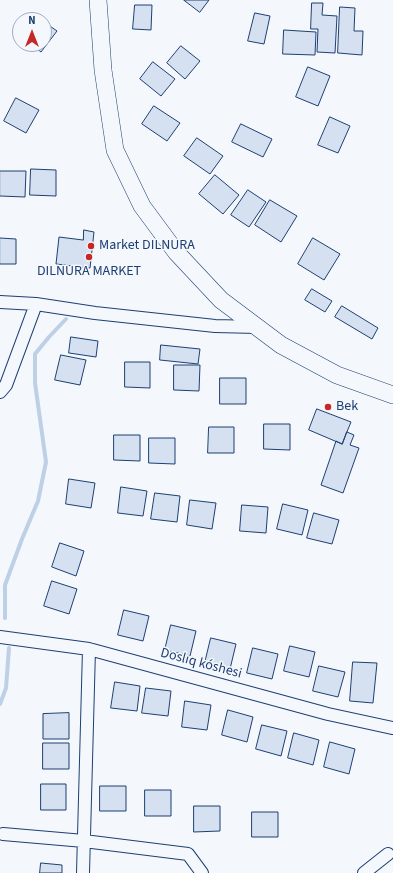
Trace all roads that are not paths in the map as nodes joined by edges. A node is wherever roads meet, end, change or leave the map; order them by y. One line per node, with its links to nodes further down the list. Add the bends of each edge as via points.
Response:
1 (98, 0): 4 (main road, via 103,70 115,150 142,206 176,252 221,300)
2 (0, 302): 3 (street)
3 (36, 304): 4 (street, via 95,314 207,325); 5 (street, via 6,386)
4 (257, 327): 6 (main road, via 281,345 337,375)
5 (0, 392)
6 (393, 395)
7 (0, 637): 8 (street, Doslıq kóshesi)
8 (89, 648): 9 (street, Doslıq kóshesi, via 328,714); 11 (street)
9 (392, 728)
10 (3, 834): 11 (street)
11 (84, 841): 13 (street); 14 (street, via 188,854)
12 (388, 854): 15 (street)
13 (83, 873)
14 (202, 873)
15 (364, 873)

